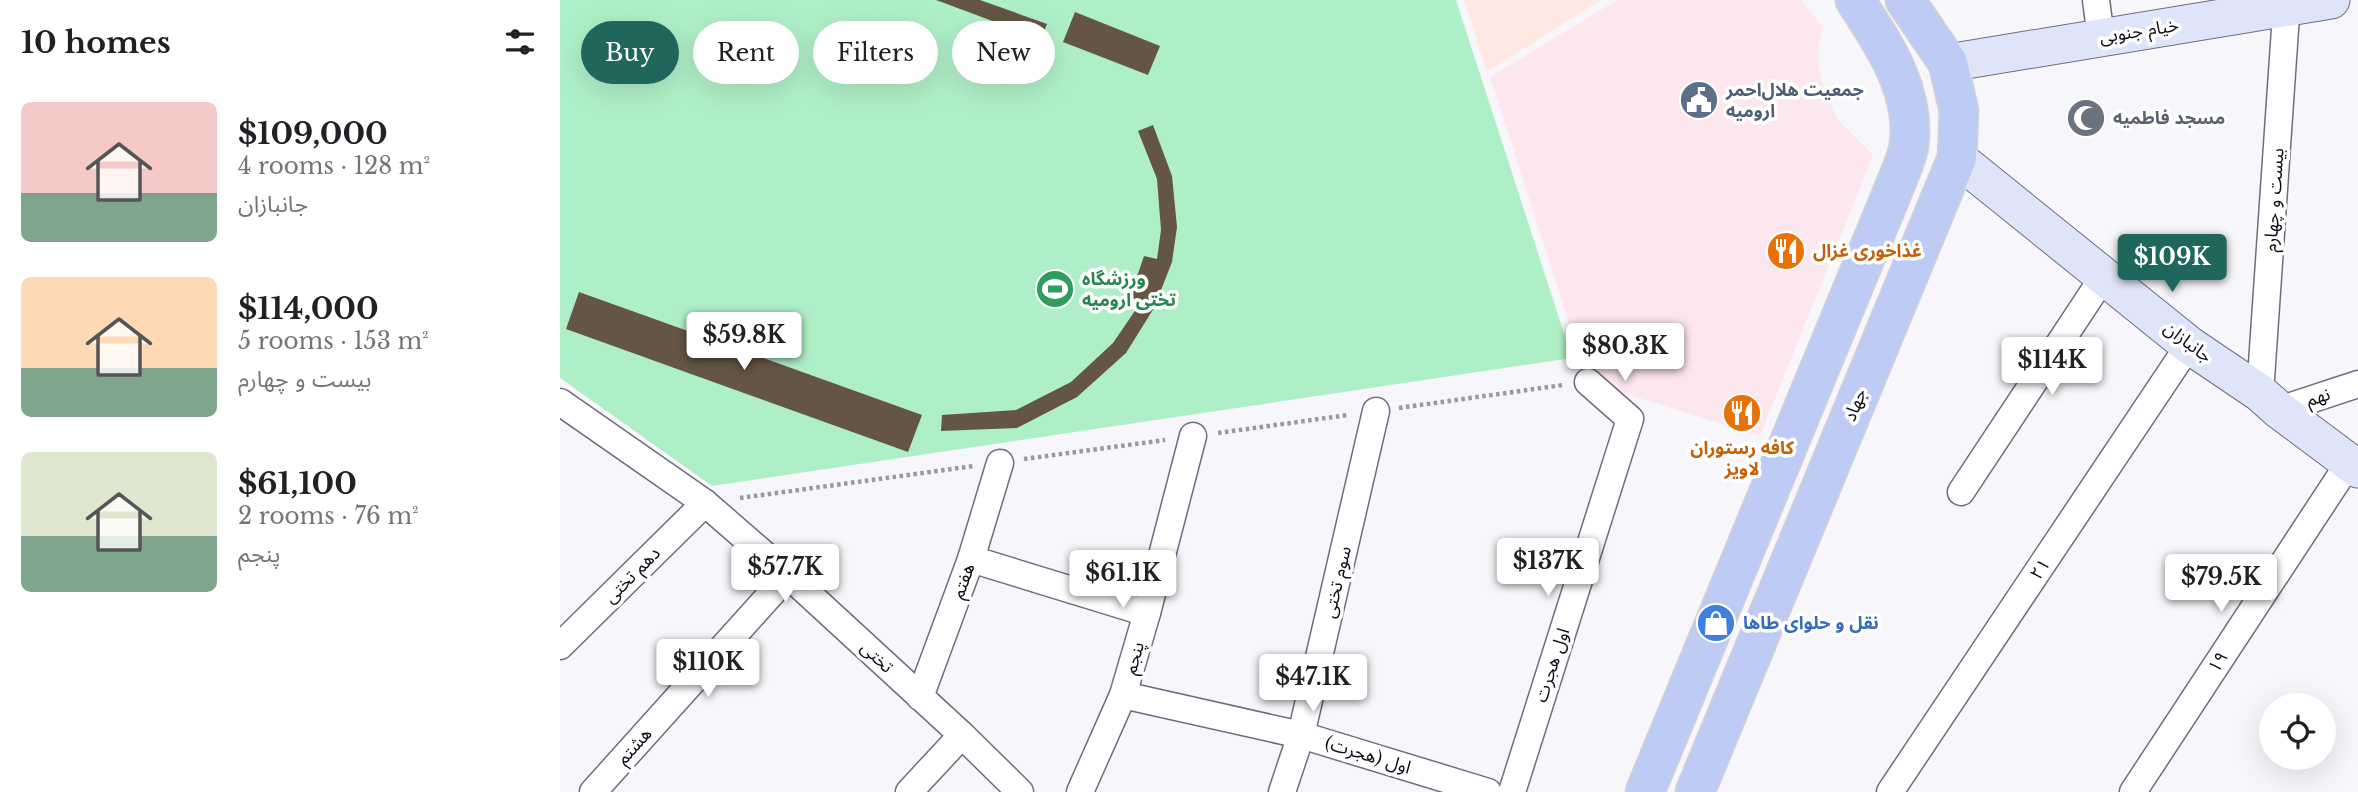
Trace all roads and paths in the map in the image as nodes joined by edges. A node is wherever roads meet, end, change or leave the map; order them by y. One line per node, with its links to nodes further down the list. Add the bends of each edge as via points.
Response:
1 (2096, 0): 6 (street)
2 (2331, 0): 3 (main road, خیام جنوبی)
3 (2287, 4): 6 (main road, خیام جنوبی); 13 (street, بیست و چهارم)
4 (1911, 8): 7 (main road, جهاد)
5 (1864, 14): 36 (main road, via 1897,68 1908,106 1909,147)
6 (2101, 38): 7 (main road, خیام جنوبی)
7 (1948, 63): 8 (main road, جهاد, via 1959,111)
8 (1956, 158): 9 (main road, جانبازان); 37 (main road, جهاد)
9 (2104, 276): 10 (main road, جانبازان); 19 (street)
10 (2189, 345): 13 (main road, جانبازان); 38 (street, ۲۱)
11 (1588, 382): 15 (path); 35 (street, اول هجرت, via 1630,419)
12 (2358, 384): 13 (street, نهم)
13 (2269, 401): 18 (main road, جانبازان)
14 (560, 402): 20 (street, تختی)
15 (1376, 411): 16 (path); 28 (street, سوم تختی)
16 (1193, 436): 17 (path); 23 (street, پنجم)
17 (1000, 463): 20 (path); 21 (street, هفتم)
18 (2353, 466): 39 (street, ۱۹)
19 (1961, 492)
20 (705, 503): 22 (street, تختی); 24 (street, دهم تختی)
21 (971, 559): 23 (street); 26 (street, هفتم)
22 (788, 575): 26 (street, تختی); 29 (street, هشتم)
23 (1147, 613): 25 (street, پنجم)
24 (560, 646)
25 (1123, 695): 28 (street, اول (هجرت)); 32 (street, پنجم)
26 (920, 697): 27 (street, تختی)
27 (962, 734): 30 (street); 31 (street, تختی)
28 (1301, 735): 33 (street, سوم تختی); 34 (street, اول (هجرت))
29 (593, 792)
30 (909, 792)
31 (1020, 792)
32 (1080, 792)
33 (1282, 792)
34 (1488, 792)
35 (1511, 792)
36 (1645, 792)
37 (1695, 792)
38 (1890, 792)
39 (2133, 792)

